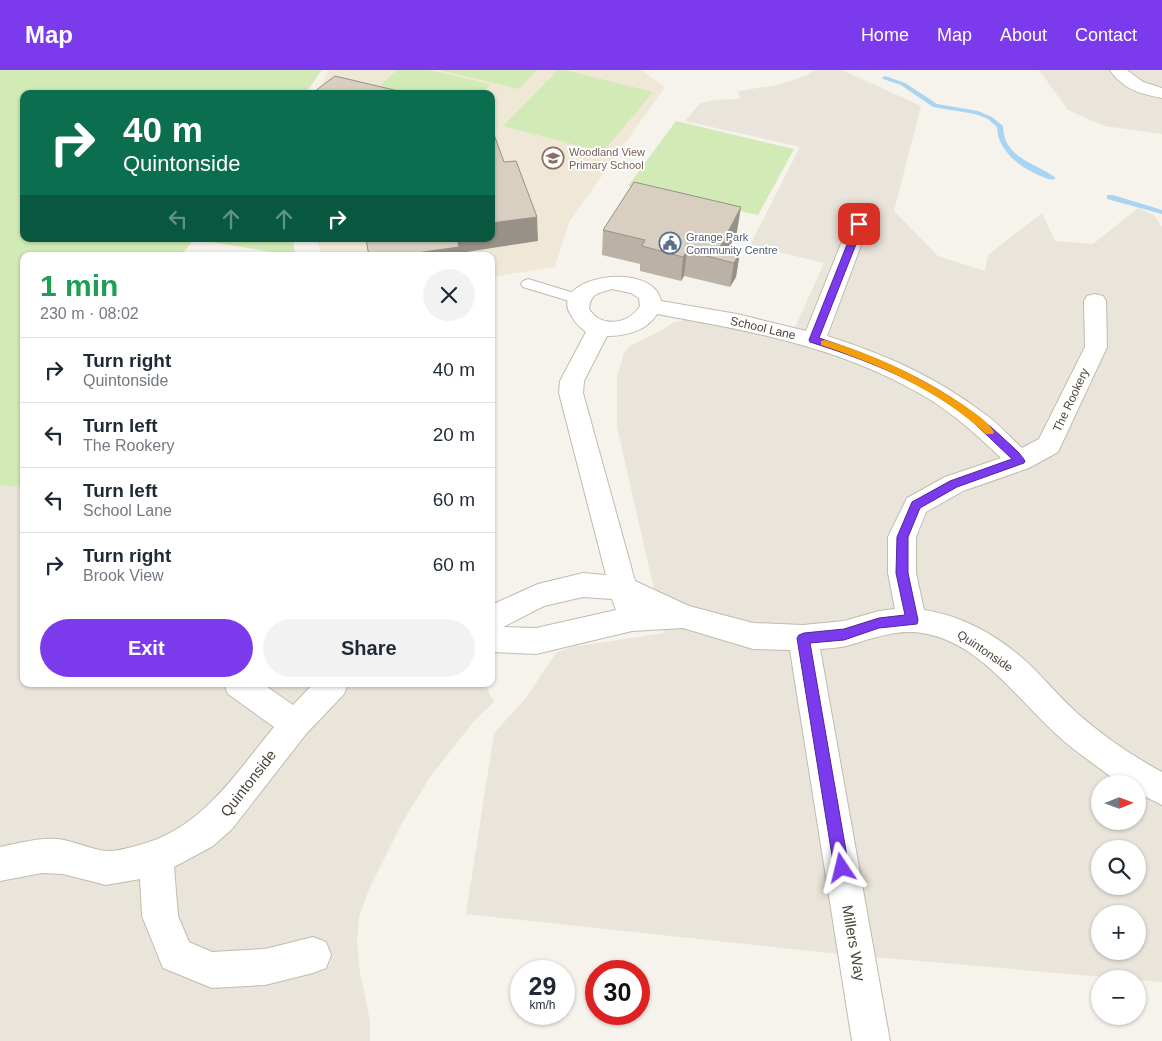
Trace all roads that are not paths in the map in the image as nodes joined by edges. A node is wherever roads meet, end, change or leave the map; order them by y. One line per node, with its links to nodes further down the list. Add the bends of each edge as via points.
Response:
1 (1118, 70): 2 (street, via 1126,80 1143,89)
2 (1162, 92)
3 (859, 224): 9 (street)
4 (528, 284): 5 (lane)
5 (579, 299): 7 (street, via 584,291 611,282 638,287 649,295); 8 (street, via 578,309 587,323)
6 (1095, 301): 10 (street, The Rookery, via 1096,347 1060,424 1049,445)
7 (651, 306): 8 (street, via 644,317 632,323 616,330); 9 (street, School Lane, via 737,321)
8 (599, 329): 11 (street, via 572,381 571,393)
9 (814, 340): 10 (street, School Lane, via 864,356 933,390 975,418)
10 (1020, 461): 15 (street, The Rookery, via 954,484 916,505 902,537 902,573)
11 (623, 588): 12 (street, Quintonside); 13 (street, Quintonside, via 583,585 538,596); 14 (street)
12 (683, 616): 14 (street, Quintonside); 16 (street, Quintonside, via 753,636)
13 (495, 618)
14 (632, 619): 17 (street, Quintonside, via 536,641)
15 (912, 620): 16 (street, Quintonside, via 879,623 844,634); 21 (street, Quintonside, via 944,625 976,642 1009,665 1066,723 1128,771)
16 (804, 638): 25 (street, Millers Way)
17 (495, 639)
18 (243, 687): 20 (street)
19 (330, 687): 20 (street, Quintonside)
20 (295, 724): 22 (street, Quintonside, via 220,818 201,834)
21 (1162, 789)
22 (156, 858): 23 (street, Quintonside, via 106,868 62,857 42,856); 24 (street, via 160,916 176,955 212,970 265,966)
23 (0, 864)
24 (313, 955)
25 (871, 1041)

